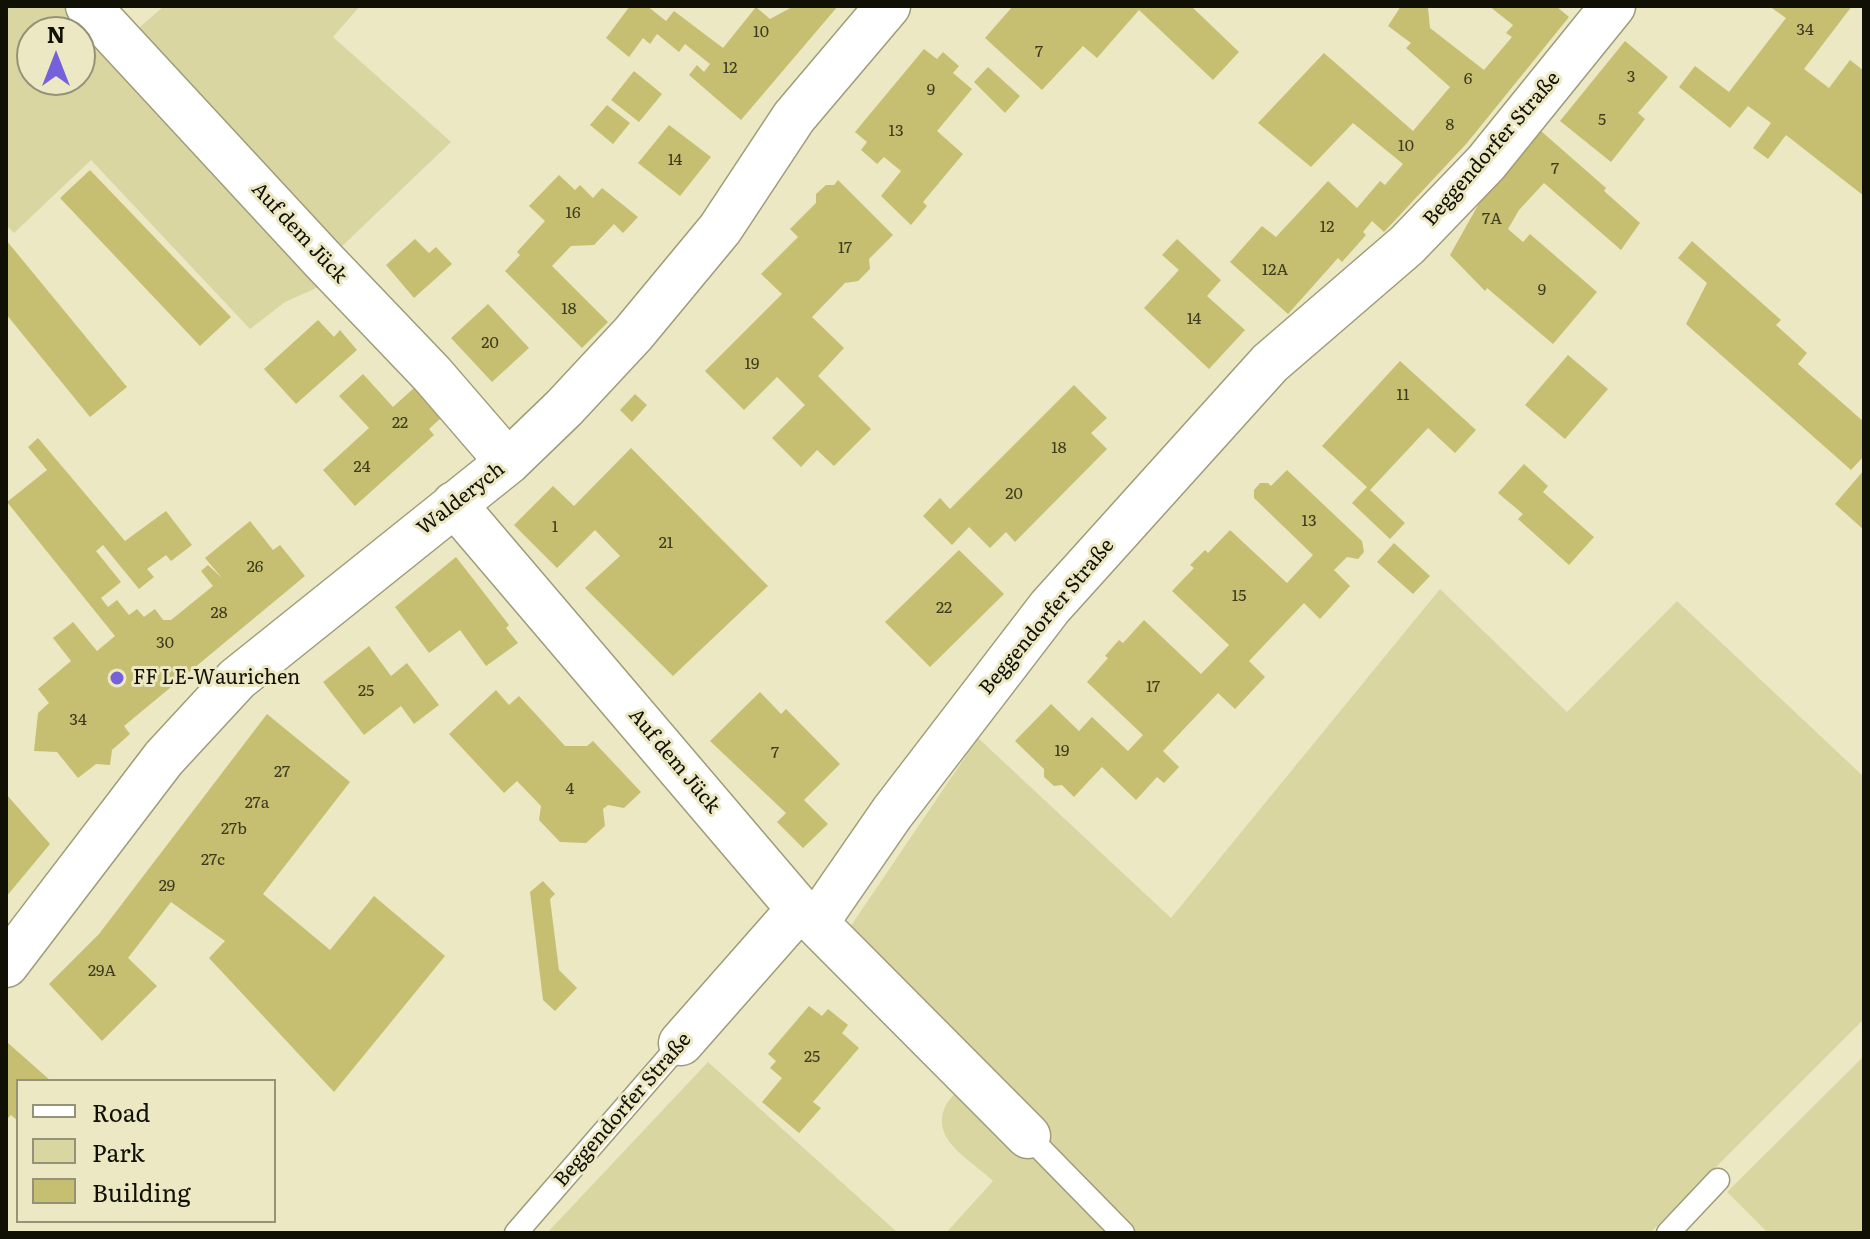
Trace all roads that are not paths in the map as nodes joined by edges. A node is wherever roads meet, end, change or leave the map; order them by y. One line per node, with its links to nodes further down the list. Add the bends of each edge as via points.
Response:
1 (88, 6): 4 (street, Auf dem Jück)
2 (888, 6): 4 (street, Walderych, via 794,117 720,229 633,334)
3 (1613, 6): 6 (street, Beggendorfer Straße, via 1486,163 1407,245 1270,363 1050,607)
4 (508, 462): 5 (street, Walderych)
5 (454, 504): 6 (street, Auf dem Jück); 7 (street, Walderych, via 237,679 164,758)
6 (807, 916): 8 (street, Beggendorfer Straße); 9 (street, Auf dem Jück)
7 (6, 965)
8 (681, 1043): 11 (lane, Beggendorfer Straße)
9 (1028, 1136): 12 (lane, Auf dem Jück)
10 (1718, 1180): 13 (lane)
11 (516, 1233)
12 (1123, 1233)
13 (1668, 1233)

